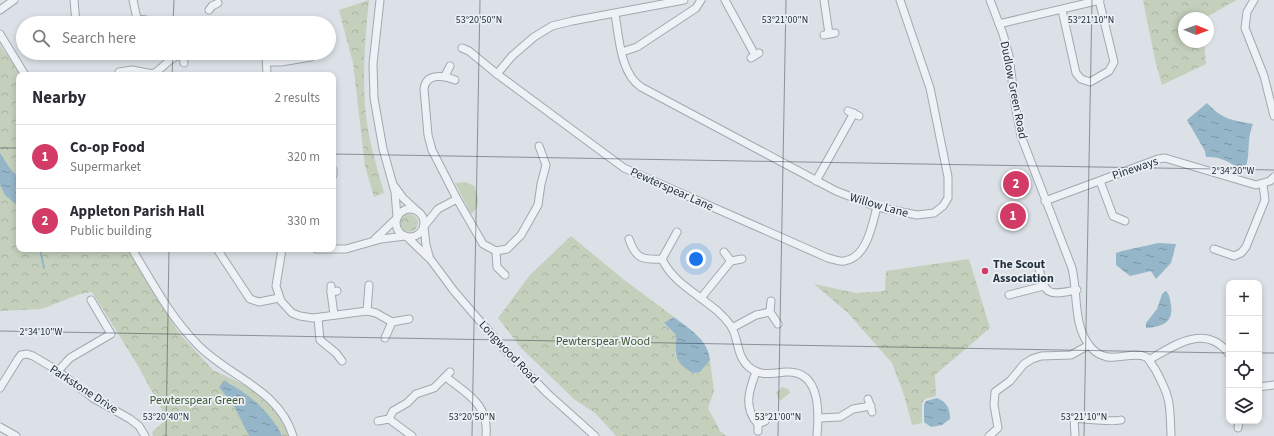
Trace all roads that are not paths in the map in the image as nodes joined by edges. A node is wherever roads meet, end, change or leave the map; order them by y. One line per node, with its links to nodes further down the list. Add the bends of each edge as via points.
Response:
1 (14, 0): 15 (street)
2 (74, 0): 19 (street)
3 (133, 0): 20 (street)
4 (380, 0): 16 (street)
5 (383, 0): 16 (street)
6 (684, 0): 18 (street)
7 (701, 0): 25 (street, via 696,8 637,47)
8 (725, 0): 26 (street)
9 (824, 0): 23 (street)
10 (900, 0): 51 (street, Willow Lane, via 930,88 949,192 943,206 928,215)
11 (990, 0): 21 (street, Dudlow Green Road)
12 (1100, 0): 14 (street); 17 (street, via 1114,62 1109,71 1090,82 1081,79 1076,73)
13 (1254, 0): 42 (street, via 1247,12 1245,28 1264,76)
14 (1083, 2): 17 (street)
15 (0, 10)
16 (379, 10): 47 (street, via 374,48 374,98 383,149)
17 (1062, 10): 21 (street)
18 (615, 14): 25 (street, Willow Lane); 38 (street, via 562,23 542,31 512,56)
19 (75, 16)
20 (135, 16)
21 (999, 24): 50 (street, Dudlow Green Road, via 1009,56 1021,136)
22 (0, 34): 33 (street)
23 (830, 34)
24 (462, 48): 38 (street, Pewterspear Lane)
25 (622, 52): 45 (street, Willow Lane, via 628,72 637,85)
26 (755, 55)
27 (169, 60): 36 (street)
28 (184, 60): 31 (street)
29 (296, 60): 30 (street)
30 (266, 62): 37 (street)
31 (184, 63)
32 (450, 66): 39 (street)
33 (23, 72)
34 (122, 72): 35 (street)
35 (140, 72)
36 (157, 72)
37 (267, 72)
38 (497, 74): 51 (street, Pewterspear Lane, via 624,168 828,258 844,261 859,255 870,234)
39 (445, 76): 40 (street); 49 (street, via 432,78 424,85 425,119 432,150)
40 (455, 80)
41 (854, 113): 45 (street)
42 (1274, 116)
43 (543, 149): 63 (street, via 546,165 535,212 512,246)
44 (1274, 177): 48 (street)
45 (816, 181): 51 (street, Willow Lane)
46 (1100, 181): 48 (street, Pineways, via 1165,158 1248,184); 50 (street, Pineways); 55 (street, Pineways, via 1113,216)
47 (393, 183): 53 (street, via 403,198); 54 (street)
48 (1263, 185): 62 (street, via 1266,200 1246,247 1234,256)
49 (457, 199): 52 (street); 63 (street, via 479,239 489,249)
50 (1045, 201): 77 (street, Dudlow Green Road, via 1067,252)
51 (877, 207)
52 (438, 209): 53 (street); 56 (street)
53 (417, 210): 54 (street, via 404,210); 56 (street, via 423,217)
54 (397, 217): 58 (street, via 398,230); 60 (street)
55 (1125, 221)
56 (424, 226): 58 (street, via 418,236); 70 (street, Longwood Road)
57 (677, 232): 68 (street)
58 (406, 237): 60 (street); 70 (street, Longwood Road)
59 (629, 239): 68 (street, via 638,256 644,259)
60 (373, 241): 61 (street, via 346,249)
61 (336, 249)
62 (1214, 249)
63 (496, 251): 73 (street, via 497,267)
64 (134, 252): 110 (street, via 182,327 207,354 271,399 283,415)
65 (219, 252): 79 (street, via 250,299 259,302)
66 (281, 252): 79 (street, via 276,282)
67 (724, 252): 71 (street)
68 (662, 258): 80 (street, via 671,274)
69 (742, 259): 71 (street)
70 (431, 260): 113 (street, Longwood Road, via 504,349 547,393)
71 (731, 261): 80 (street)
72 (1038, 264): 75 (street)
73 (505, 275)
74 (369, 285): 83 (street)
75 (1044, 286): 77 (street, via 1049,292 1057,294); 78 (street)
76 (333, 290): 85 (street)
77 (1077, 290): 92 (street, Dudlow Green Road, via 1079,322)
78 (1010, 295)
79 (279, 298): 86 (street, via 286,308 296,315)
80 (701, 298): 90 (street, via 716,309)
81 (91, 300): 96 (street, via 111,334 70,358)
82 (771, 301): 84 (street)
83 (367, 311): 85 (street); 88 (street)
84 (770, 312): 89 (street); 90 (street, via 756,315)
85 (334, 315): 86 (street)
86 (318, 318): 95 (street, via 320,340)
87 (409, 319): 88 (street)
88 (392, 322): 91 (street)
89 (778, 324)
90 (732, 328): 97 (street, via 741,357)
91 (385, 338)
92 (1089, 344): 94 (street, Dudlow Green Road, via 1103,355 1112,358 1139,356); 115 (street, via 1071,355 1041,356 1032,359 1024,364 1010,381 992,391 998,428)
93 (1227, 352): 94 (street, via 1214,341 1196,338 1172,346)
94 (1149, 360): 117 (street, via 1168,395)
95 (343, 362)
96 (58, 371): 100 (street, Parkstone Drive, via 27,354 21,355); 109 (street, Parkstone Drive, via 93,398 130,419 139,426)
97 (756, 372): 102 (street, via 795,373 803,376 818,400); 106 (street, via 748,402 751,416 758,428)
98 (1274, 384): 99 (street)
99 (1262, 386)
100 (0, 388)
101 (870, 406): 102 (street, via 853,409 840,417)
102 (819, 418): 114 (street)
103 (389, 419): 105 (street); 111 (street); 112 (street, via 393,411 416,394 434,388 448,375 481,408 487,422)
104 (1121, 419): 116 (street, via 1116,422 1072,418)
105 (378, 421)
106 (765, 421)
107 (0, 427): 108 (street)
108 (16, 436)
109 (145, 436)
110 (293, 436)
111 (412, 436)
112 (486, 436)
113 (595, 436)
114 (817, 436)
115 (989, 436)
116 (1075, 436)
117 (1171, 436)

